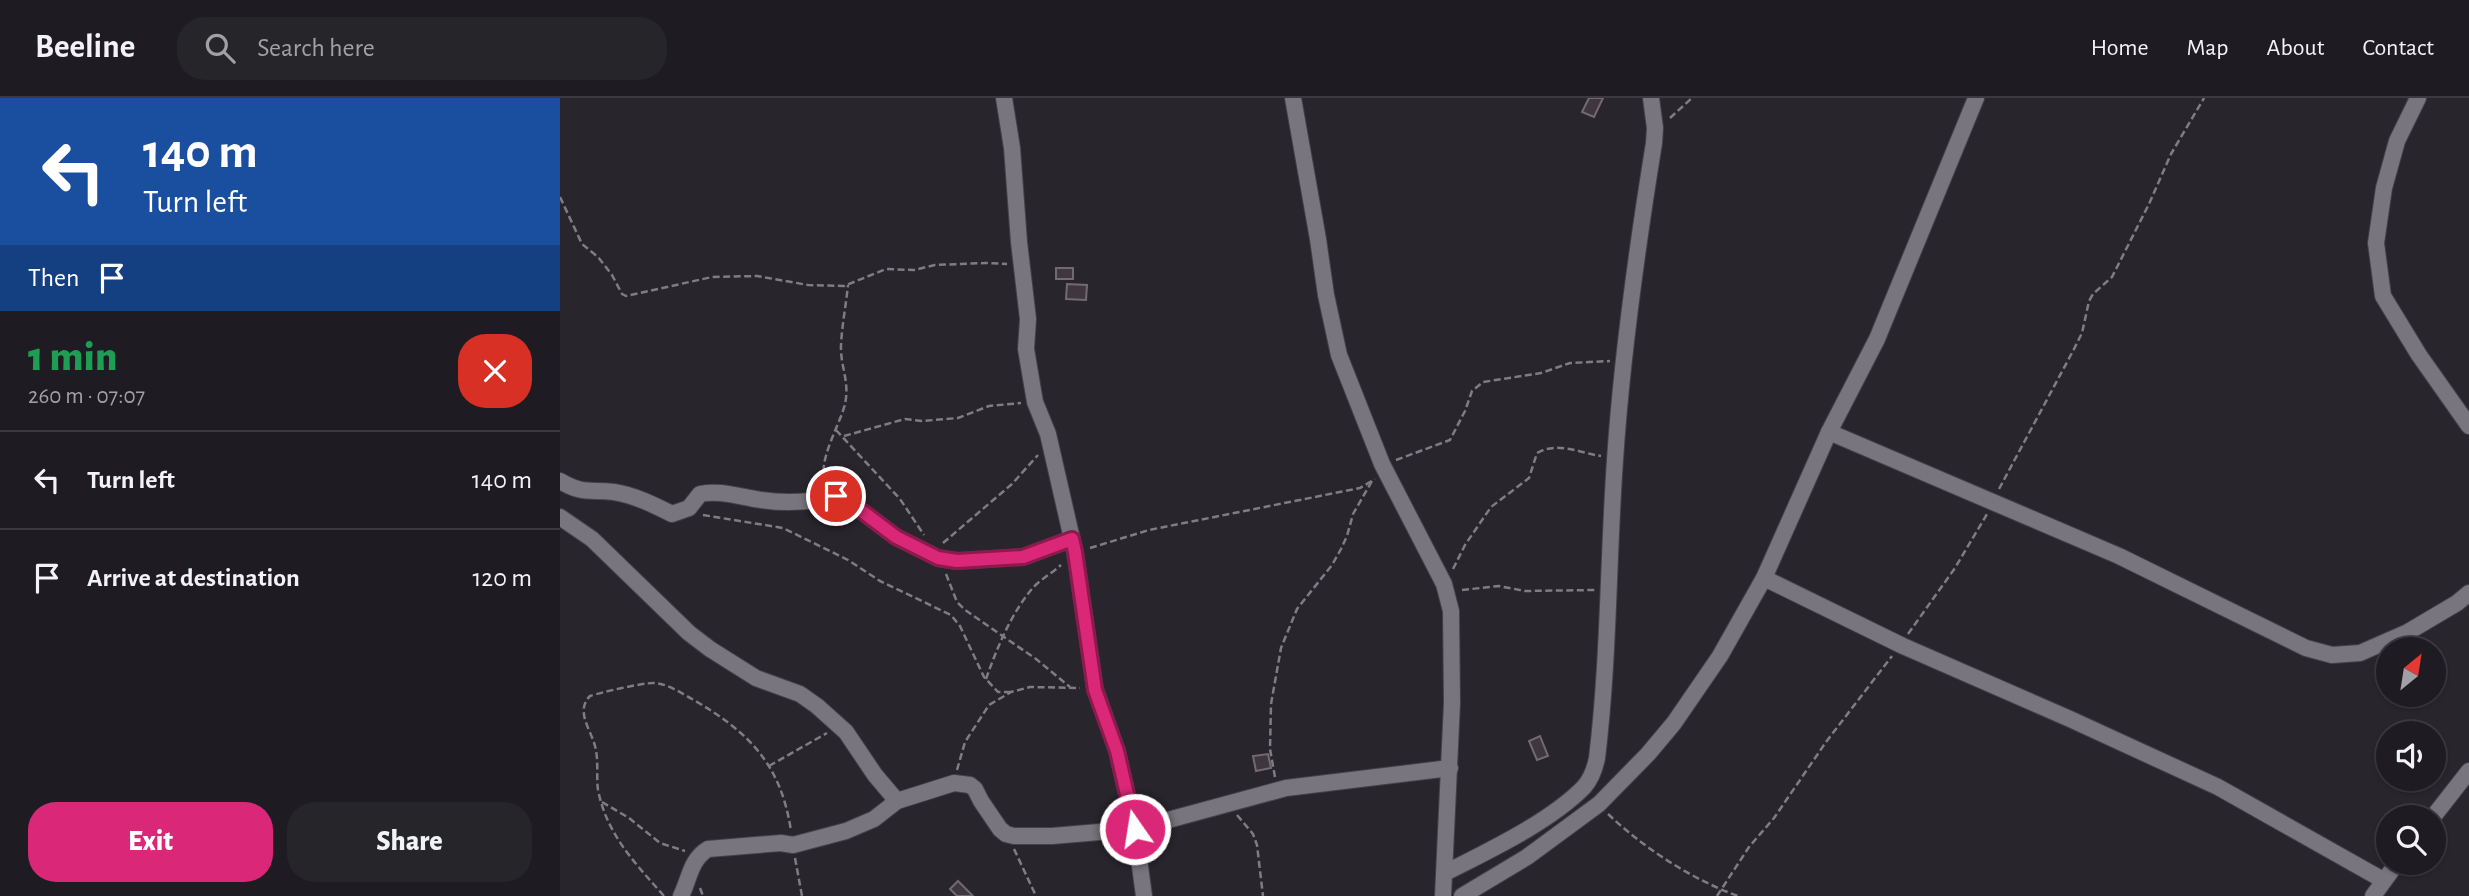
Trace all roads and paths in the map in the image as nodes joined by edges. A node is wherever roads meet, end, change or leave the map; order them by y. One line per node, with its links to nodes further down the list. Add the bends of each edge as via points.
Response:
1 (1004, 98): 10 (street)
2 (1293, 98): 20 (street, via 1339,355)
3 (1651, 98): 8 (street)
4 (1692, 98): 8 (path)
5 (1976, 98): 16 (street, via 1877,339)
6 (2204, 98): 23 (path, via 2171,154 2112,277 2089,301 2082,333)
7 (2418, 98): 14 (street, via 2397,141 2384,188 2376,243 2383,296)
8 (1656, 128): 12 (street)
9 (560, 197): 11 (path, via 582,244 598,257 626,296 712,277)
10 (1021, 264): 11 (path, via 886,269); 13 (street, via 1028,319 1026,349)
11 (848, 284): 15 (path, via 841,346 848,388)
12 (1625, 362): 19 (street); 20 (path, via 1570,363 1541,373 1483,382 1472,391 1450,440)
13 (1035, 402): 17 (path, via 989,406 957,418 905,419); 18 (street)
14 (2469, 426)
15 (836, 430): 17 (path); 22 (path, via 822,475)
16 (1829, 432): 23 (street); 28 (street)
17 (843, 437): 27 (path, via 900,499)
18 (1050, 442): 26 (street); 27 (path)
19 (1615, 458): 29 (path, via 1559,447 1537,453 1529,478 1491,507 1465,545); 30 (street)
20 (1381, 472): 26 (path, via 1360,488); 29 (street); 43 (path, via 1353,514 1332,565 1297,610 1281,648 1270,704 1270,749)
21 (560, 481): 24 (street, via 580,492 614,492 672,514)
22 (836, 496): 24 (street, via 798,504 707,492); 27 (street, via 896,537)
23 (1993, 502): 31 (street, via 2119,556 2306,648 2332,655 2360,653 2408,632); 33 (path)
24 (683, 511): 34 (path, via 783,528 951,615)
25 (560, 517): 38 (street, via 592,539 710,649 756,678 800,694)
26 (1073, 545): 27 (street, via 1023,557 957,561); 32 (path, via 1046,579 1032,587); 36 (street)
27 (936, 554): 32 (path, via 957,602)
28 (1764, 578): 33 (street); 47 (street, via 1720,656 1674,723)
29 (1445, 588): 30 (path); 40 (street, via 1451,611)
30 (1608, 590): 53 (street, via 1603,713 1594,770 1585,785 1539,820)
31 (2469, 593)
32 (1004, 636): 34 (path); 35 (path)
33 (1903, 646): 55 (street, via 2218,788); 56 (path, via 1852,708)
34 (986, 679): 37 (path, via 998,692)
35 (1069, 687): 36 (path); 37 (path)
36 (1095, 690): 49 (street, via 1117,751)
37 (1011, 692): 42 (path, via 989,705 965,742)
38 (839, 726): 39 (path); 45 (street)
39 (769, 766): 44 (path, via 754,744 716,713 666,686 652,682 601,692 590,696 583,710 595,744); 51 (path, via 783,796)
40 (1450, 768): 43 (street); 53 (street)
41 (2469, 772): 48 (street)
42 (954, 783): 45 (street); 50 (street, via 975,789)
43 (1278, 790): 46 (street)
44 (602, 802): 52 (path, via 660,843); 57 (path, via 613,834)
45 (897, 802): 51 (street, via 874,819 845,831)
46 (1228, 804): 49 (street); 62 (path, via 1253,834)
47 (1599, 804): 56 (path, via 1630,834); 64 (street, via 1527,857)
48 (2443, 805)
49 (1135, 829): 50 (street, via 1052,836); 61 (street)
50 (1006, 834): 60 (path)
51 (793, 845): 52 (street, via 708,849); 59 (path)
52 (699, 855): 58 (street)
53 (1445, 873): 63 (street)
54 (2387, 875): 55 (street)
55 (2383, 880): 67 (street)
56 (1722, 889): 65 (path); 66 (path)
57 (664, 896)
58 (681, 896)
59 (802, 896)
60 (1036, 896)
61 (1144, 896)
62 (1263, 896)
63 (1443, 896)
64 (1462, 896)
65 (1717, 896)
66 (1738, 896)
67 (2373, 896)

